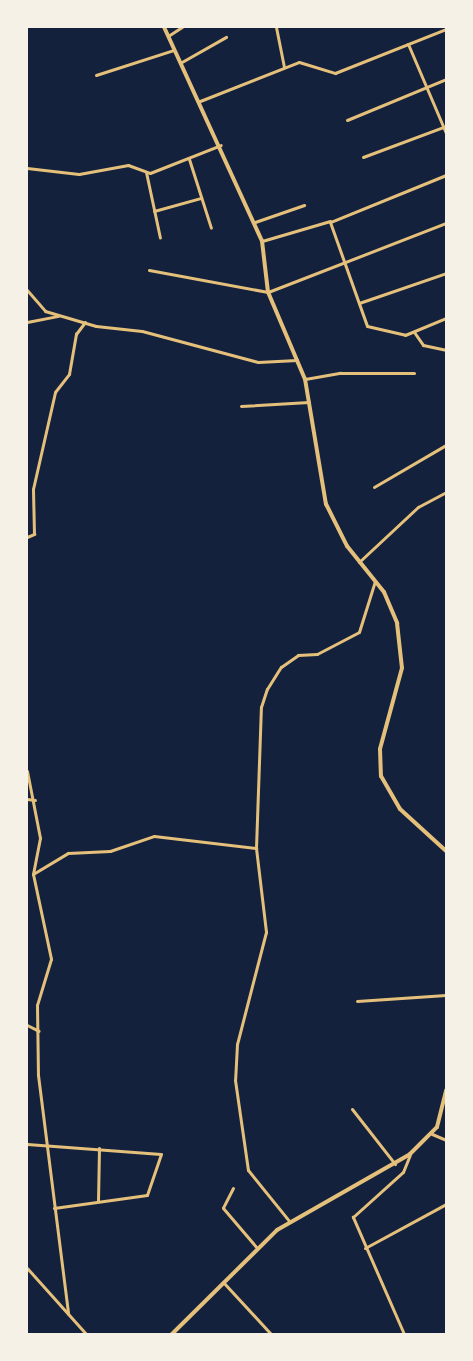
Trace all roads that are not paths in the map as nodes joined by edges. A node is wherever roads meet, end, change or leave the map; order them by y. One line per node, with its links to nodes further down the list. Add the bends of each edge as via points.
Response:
1 (164, 27): 5 (street)
2 (182, 27): 5 (street)
3 (276, 27): 10 (street)
4 (446, 29): 7 (street)
5 (168, 36): 8 (street)
6 (226, 37): 9 (street)
7 (408, 44): 10 (street, via 335,72 308,62); 13 (street)
8 (174, 50): 9 (street); 11 (street)
9 (180, 63): 14 (street)
10 (284, 67): 14 (street)
11 (96, 75)
12 (446, 80): 13 (street)
13 (428, 87): 15 (street); 16 (street)
14 (200, 101): 18 (street)
15 (347, 120)
16 (445, 126): 17 (street); 19 (street)
17 (446, 133)
18 (222, 145): 20 (street); 28 (street)
19 (363, 157)
20 (189, 159): 22 (street); 24 (street)
21 (27, 168): 22 (street, via 79,174 128,165)
22 (146, 172): 26 (street)
23 (446, 175): 27 (street)
24 (202, 198): 26 (street); 30 (street)
25 (304, 205): 28 (street)
26 (154, 211): 31 (street)
27 (330, 221): 32 (street); 33 (street)
28 (255, 222): 32 (street)
29 (446, 223): 33 (street)
30 (212, 228)
31 (160, 238)
32 (262, 241): 37 (street)
33 (343, 262): 37 (street); 38 (street)
34 (149, 270): 37 (street)
35 (446, 273): 38 (street)
36 (27, 290): 39 (street, via 41,308)
37 (268, 292): 45 (street)
38 (359, 303): 43 (street, via 373,330)
39 (59, 316): 41 (street); 42 (street)
40 (446, 318): 43 (street)
41 (27, 322)
42 (85, 322): 45 (street, via 258,362); 53 (street, via 76,334 69,374 55,392 33,505 34,534)
43 (414, 333): 44 (street, via 423,345)
44 (446, 350)
45 (298, 360): 47 (street)
46 (414, 373): 47 (street, via 339,373)
47 (305, 379): 48 (street)
48 (310, 402): 49 (street); 54 (street, via 318,471 339,532)
49 (240, 406)
50 (446, 445): 51 (street)
51 (374, 487)
52 (446, 492): 54 (street, via 418,507)
53 (27, 537)
54 (359, 562): 55 (street)
55 (376, 579): 59 (street, via 359,633 317,654 298,655 281,667 267,689 261,707); 60 (street, via 397,623 402,652 399,685 380,749 381,776 400,809)
56 (27, 771): 58 (street)
57 (27, 799): 58 (street)
58 (35, 800): 61 (street, via 40,838)
59 (256, 848): 61 (street, via 154,836 110,851 68,853); 79 (street, via 266,932 234,1074 248,1170)
60 (446, 851)
61 (33, 874): 65 (street, via 51,959 37,1005)
62 (446, 995): 63 (street)
63 (357, 1001)
64 (27, 1025): 65 (street)
65 (39, 1031): 71 (street)
66 (446, 1090): 68 (street)
67 (352, 1109): 74 (street)
68 (432, 1134): 69 (street); 73 (street)
69 (446, 1140)
70 (27, 1144): 71 (street)
71 (45, 1144): 72 (street); 78 (street)
72 (99, 1148): 76 (street); 76 (street, via 160,1152 153,1190 136,1198)
73 (410, 1154): 74 (street); 81 (street, via 403,1172 353,1217)
74 (395, 1164): 79 (street)
75 (233, 1188): 80 (street, via 223,1208)
76 (98, 1202): 78 (street)
77 (446, 1204): 81 (street)
78 (54, 1208): 84 (street)
79 (290, 1222): 80 (street)
80 (257, 1248): 83 (street)
81 (365, 1248): 88 (street)
82 (27, 1268): 84 (street)
83 (223, 1282): 86 (street); 87 (street)
84 (68, 1314): 85 (street)
85 (86, 1334)
86 (172, 1334)
87 (271, 1334)
88 (404, 1334)

